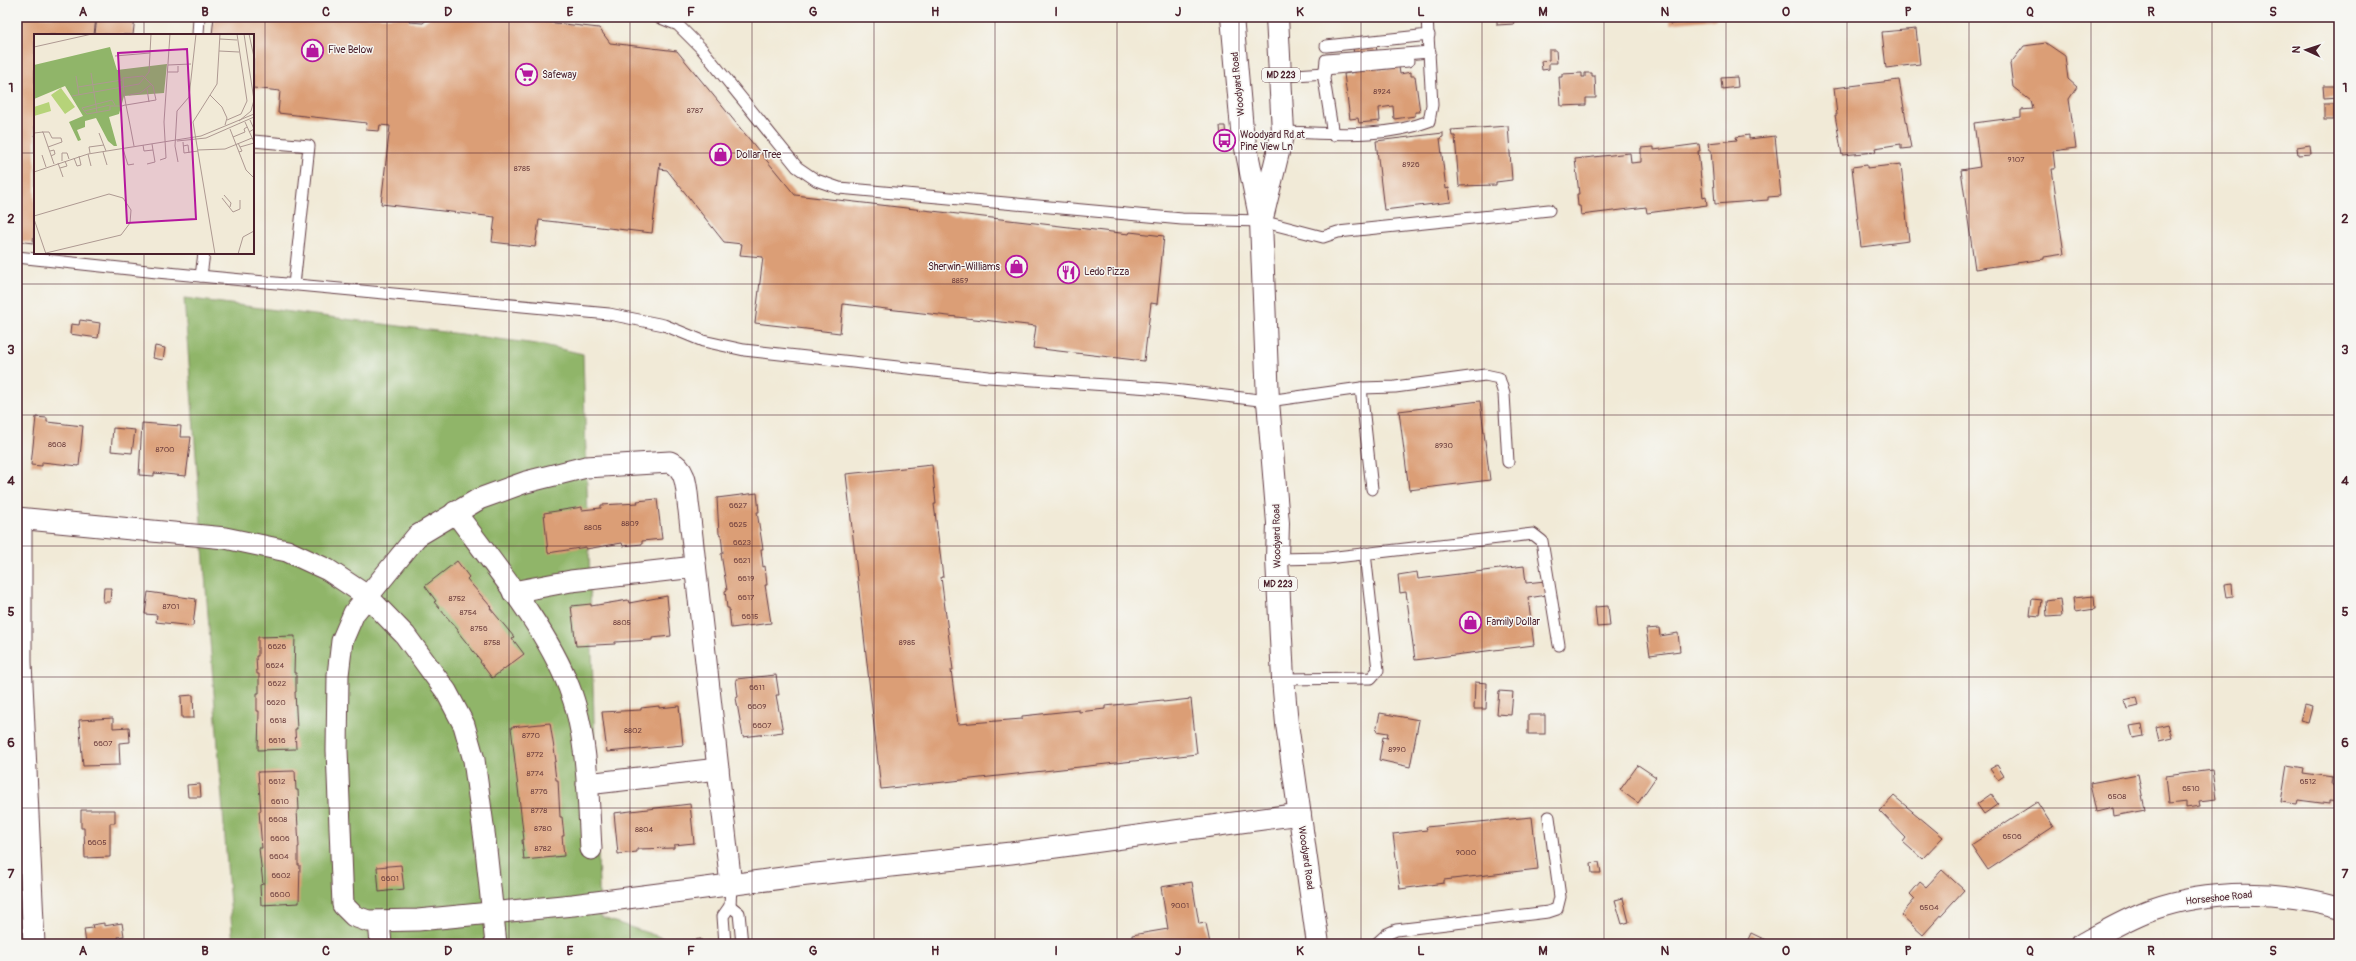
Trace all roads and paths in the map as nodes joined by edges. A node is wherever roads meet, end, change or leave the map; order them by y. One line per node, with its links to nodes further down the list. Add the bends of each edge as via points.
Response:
1 (199, 17): 6 (lane)
2 (658, 17): 15 (lane, via 678,25 701,48 797,167 816,180 839,188 1182,219)
3 (1232, 17): 15 (main road, Woodyard Road / MD 223, via 1242,129)
4 (1277, 17): 10 (main road, Woodyard Road / MD 223)
5 (1427, 17): 7 (lane)
6 (198, 34)
7 (1430, 47): 8 (lane); 9 (lane, via 1326,60); 12 (lane, via 1432,105 1429,121 1416,126)
8 (1326, 51)
9 (1325, 71): 10 (lane); 12 (lane)
10 (1281, 76): 11 (main road, Woodyard Road / MD 223)
11 (1282, 132): 12 (lane); 15 (main road, Woodyard Road / MD 223)
12 (1333, 135)
13 (254, 141): 19 (lane, via 309,146)
14 (1549, 210): 15 (lane, via 1338,232 1323,237)
15 (1261, 221): 21 (main road, Woodyard Road / MD 223)
16 (204, 254): 18 (lane)
17 (17, 257): 18 (lane)
18 (201, 276): 19 (lane)
19 (294, 285): 21 (lane, via 609,314 664,325 703,341 744,350 989,377 1165,389)
20 (1361, 388): 21 (lane); 22 (lane, via 1395,388 1485,376 1499,378 1504,394); 23 (lane)
21 (1268, 401): 27 (main road, Woodyard Road / MD 223, via 1278,523)
22 (1508, 462)
23 (1372, 489)
24 (455, 512): 28 (street, via 479,498 526,482 586,467 670,462 678,465 684,475); 29 (street); 30 (street, via 417,536)
25 (19, 518): 30 (street, via 225,538 287,551 328,570); 43 (street, via 21,662)
26 (1365, 553): 27 (lane, via 1328,558); 31 (lane, via 1533,534 1542,541); 32 (lane, via 1378,670 1371,678)
27 (1277, 559): 32 (main road, Woodyard Road / MD 223)
28 (695, 567): 29 (street, via 571,581); 33 (street)
29 (513, 592): 34 (street, via 556,658 570,688 580,730)
30 (367, 596): 41 (street, via 405,635 446,691 464,725 474,760); 42 (street, via 354,613 342,641 338,675 337,750 344,905 354,916)
31 (1558, 645)
32 (1283, 679): 35 (main road, Woodyard Road / MD 223)
33 (718, 769): 34 (street); 38 (street)
34 (587, 784): 37 (street)
35 (1300, 814): 38 (street, via 1011,853); 48 (main road, Woodyard Road / MD 223)
36 (1549, 817): 49 (lane, via 1560,897 1557,909 1396,930)
37 (591, 849)
38 (731, 885): 39 (lane); 41 (street)
39 (730, 906): 46 (lane, via 723,916); 47 (lane, via 739,913)
40 (2339, 907): 50 (street, Horseshoe Road, via 2324,902 2265,894 2219,896 2151,910)
41 (493, 913): 42 (street); 45 (street)
42 (379, 922): 44 (street)
43 (34, 944)
44 (381, 944)
45 (496, 944)
46 (725, 944)
47 (742, 944)
48 (1318, 944)
49 (1376, 944)
50 (2082, 944)

